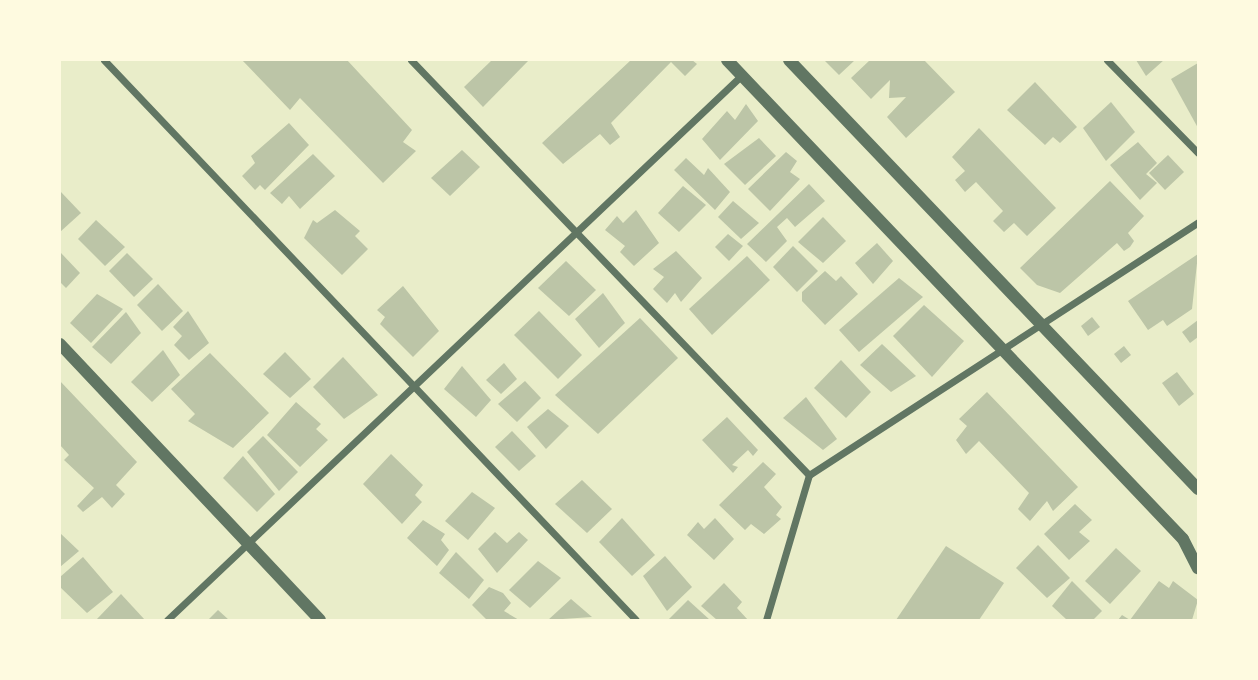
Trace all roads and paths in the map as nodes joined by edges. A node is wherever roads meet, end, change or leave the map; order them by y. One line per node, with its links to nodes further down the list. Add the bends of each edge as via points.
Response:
1 (104, 60): 13 (street)
2 (411, 60): 9 (street)
3 (727, 60): 6 (street)
4 (789, 60): 10 (street)
5 (1107, 60): 7 (street)
6 (742, 75): 9 (street); 12 (street)
7 (1199, 153)
8 (1199, 222): 10 (street)
9 (574, 232): 13 (street); 14 (street)
10 (1040, 324): 12 (street); 15 (street)
11 (60, 344): 16 (street)
12 (1001, 348): 14 (street); 17 (street, via 1183,539)
13 (414, 384): 16 (street); 20 (street)
14 (809, 475): 21 (street)
15 (1199, 489)
16 (247, 544): 18 (street); 19 (street)
17 (1199, 568)
18 (167, 621)
19 (320, 621)
20 (636, 621)
21 (766, 621)

